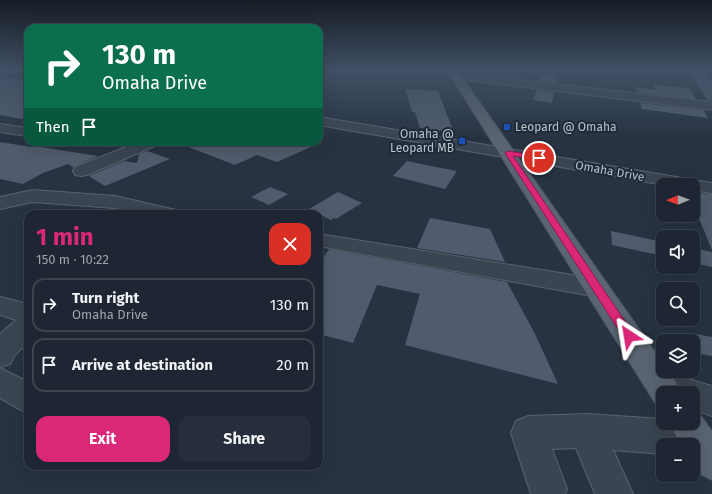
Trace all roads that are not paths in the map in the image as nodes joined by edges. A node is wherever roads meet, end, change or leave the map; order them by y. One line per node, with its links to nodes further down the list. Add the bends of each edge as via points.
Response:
1 (468, 93): 8 (main road)
2 (611, 93): 3 (street)
3 (712, 106)
4 (323, 122): 8 (street, Omaha Drive)
5 (0, 128): 6 (street)
6 (24, 131)
7 (142, 146): 9 (street)
8 (508, 153): 10 (street, Omaha Drive); 14 (main road)
9 (81, 171)
10 (712, 188)
11 (0, 203): 12 (street, via 33,196 115,202)
12 (151, 210)
13 (323, 241): 14 (street)
14 (597, 288): 20 (main road)
15 (0, 306): 16 (street)
16 (24, 313)
17 (24, 330): 18 (street, via 3,348)
18 (0, 355)
19 (0, 382): 21 (street)
20 (668, 386)
21 (24, 396)
22 (700, 397): 23 (street)
23 (712, 401)
24 (586, 431): 25 (street); 26 (street, via 528,433); 27 (street)
25 (664, 438)
26 (548, 489)
27 (614, 494)

